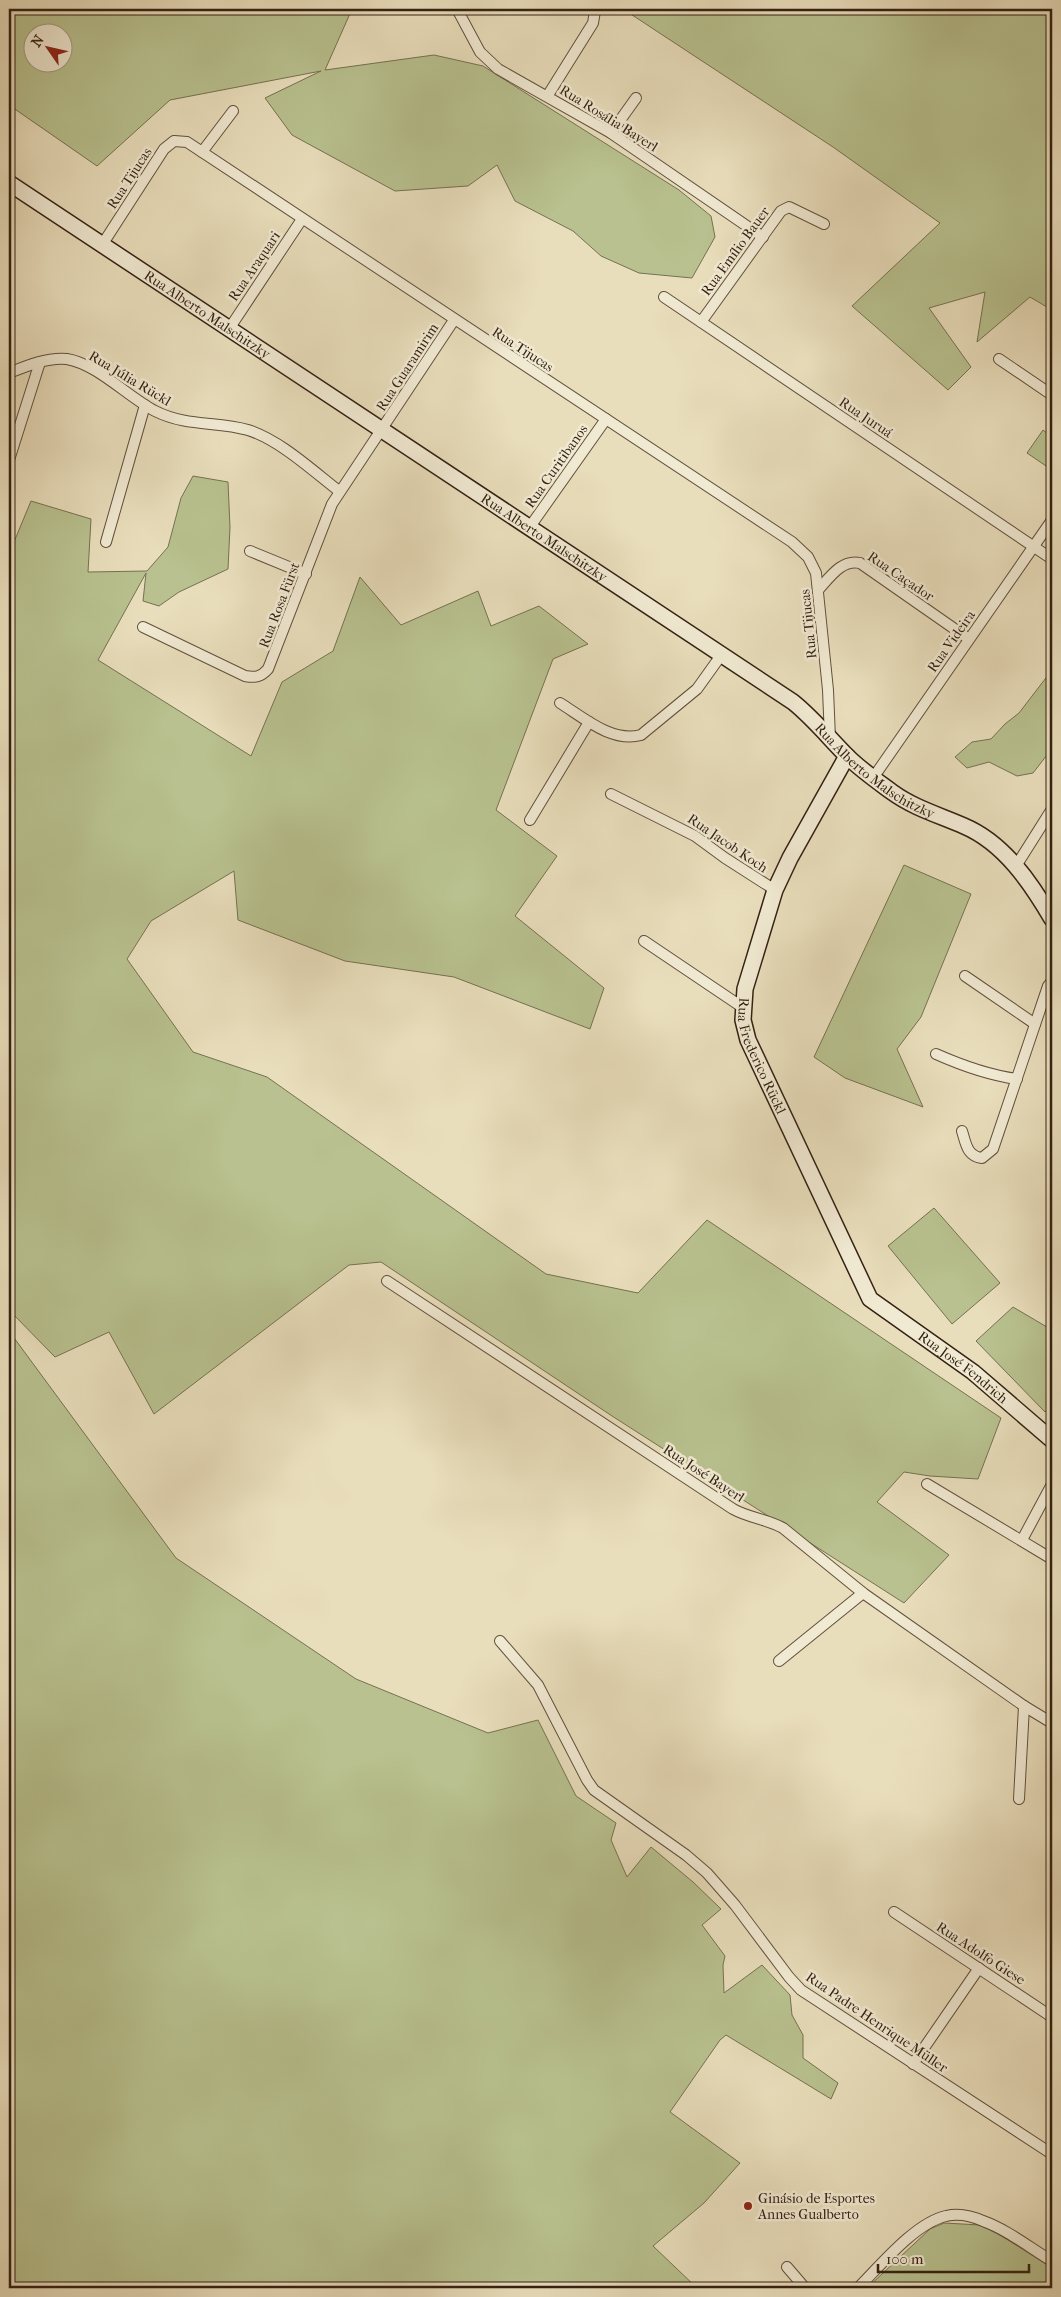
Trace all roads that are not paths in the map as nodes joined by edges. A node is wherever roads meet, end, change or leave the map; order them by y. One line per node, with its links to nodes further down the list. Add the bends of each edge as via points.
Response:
1 (457, 9): 3 (street, Rua Rosália Bayerl, via 487,60)
2 (594, 9): 3 (street, via 593,23)
3 (548, 96): 6 (street, Rua Rosália Bayerl)
4 (636, 98): 6 (street)
5 (233, 111): 7 (street)
6 (611, 133): 11 (street, Rua Rosália Bayerl)
7 (202, 152): 9 (street, Rua Tijucas); 12 (street, Rua Tijucas, via 181,140 168,144)
8 (9, 183): 12 (street, Rua Alberto Malschitzky)
9 (302, 219): 14 (street, Rua Tijucas); 16 (street, Rua Araquari)
10 (824, 224): 11 (street, Rua Emílio Bauer, via 789,207 781,210)
11 (763, 237): 15 (street, Rua Emílio Bauer)
12 (102, 245): 16 (street, Rua Alberto Malschitzky)
13 (664, 297): 15 (street, Rua Juruá)
14 (454, 320): 22 (street, Rua Tijucas); 23 (street, Rua Guaramirim)
15 (701, 322): 29 (street, Rua Juruá)
16 (229, 329): 23 (street, Rua Alberto Malschitzky)
17 (998, 359): 20 (street)
18 (40, 362): 19 (street, Rua Júlia Rückl); 21 (street, Rua Júlia Rückl, via 67,359 81,363); 24 (street)
19 (9, 374)
20 (1052, 395)
21 (145, 405): 25 (street, Rua Júlia Rückl, via 179,421 258,434); 28 (street)
22 (606, 420): 27 (street, Rua Curitibanos); 33 (street, Rua Tijucas, via 792,542 812,565)
23 (382, 430): 25 (street, Rua Rosa Fürst); 27 (street, Rua Alberto Malschitzky)
24 (9, 460)
25 (340, 491): 32 (street, Rua Rosa Fürst, via 327,516)
26 (1052, 520): 29 (street, Rua Videira)
27 (529, 528): 36 (street, Rua Alberto Malschitzky)
28 (106, 542)
29 (1034, 547): 31 (street, Rua Juruá); 35 (street, Rua Videira)
30 (250, 551): 32 (street)
31 (1052, 559)
32 (306, 574): 34 (street, Rua Rosa Fürst, via 268,669 254,678)
33 (818, 588): 35 (street, Rua Caçador, via 847,563 860,563); 39 (street, Rua Tijucas)
34 (143, 627)
35 (969, 640): 41 (street, Rua Videira)
36 (722, 654): 38 (street, via 697,689 641,735 630,738 618,736); 39 (street, Rua Alberto Malschitzky, via 793,702)
37 (560, 703): 38 (street)
38 (589, 722): 44 (street)
39 (830, 738): 40 (street, Rua Alberto Malschitzky)
40 (847, 756): 41 (street, Rua Alberto Malschitzky); 46 (street, Rua Frederico Rückl)
41 (873, 778): 45 (street, Rua Alberto Malschitzky, via 909,803 972,830)
42 (611, 794): 46 (street, Rua Jacob Koch, via 695,836)
43 (1052, 809): 45 (street)
44 (530, 820)
45 (1016, 866): 47 (street, Rua Alberto Malschitzky, via 1035,889)
46 (775, 890): 51 (street, Rua Frederico Rückl, via 748,973)
47 (1052, 919)
48 (644, 941): 51 (street)
49 (965, 976): 52 (street)
50 (1052, 981): 52 (street)
51 (742, 1007): 57 (street, Rua Frederico Rückl, via 754,1056)
52 (1035, 1024): 54 (street)
53 (936, 1054): 54 (street, via 967,1068)
54 (1017, 1079): 55 (street, via 995,1143 988,1154 982,1158 970,1153)
55 (962, 1131)
56 (387, 1281): 63 (street, Rua José Bayerl, via 732,1509 783,1528)
57 (870, 1299): 58 (street, Rua José Fendrich, via 973,1372)
58 (1052, 1440)
59 (927, 1484): 61 (street)
60 (1052, 1484): 61 (street)
61 (1022, 1540): 62 (street)
62 (1052, 1558)
63 (863, 1594): 65 (street); 66 (street, Rua José Bayerl)
64 (500, 1641): 72 (street, Rua Padre Henrique Müller, via 538,1685 594,1790 686,1855 707,1874 735,1905 795,1985)
65 (779, 1661)
66 (1024, 1706): 67 (street, Rua José Bayerl); 68 (street)
67 (1052, 1723)
68 (1019, 1799)
69 (894, 1912): 70 (street, Rua Adolfo Giese)
70 (979, 1968): 71 (street, Rua Adolfo Giese); 72 (street)
71 (1052, 2017)
72 (913, 2064): 73 (street, Rua Padre Henrique Müller)
73 (1052, 2154)
74 (1052, 2261): 77 (street, via 985,2221 971,2216 947,2216 920,2229)
75 (787, 2267): 76 (street)
76 (805, 2288)
77 (858, 2288)

